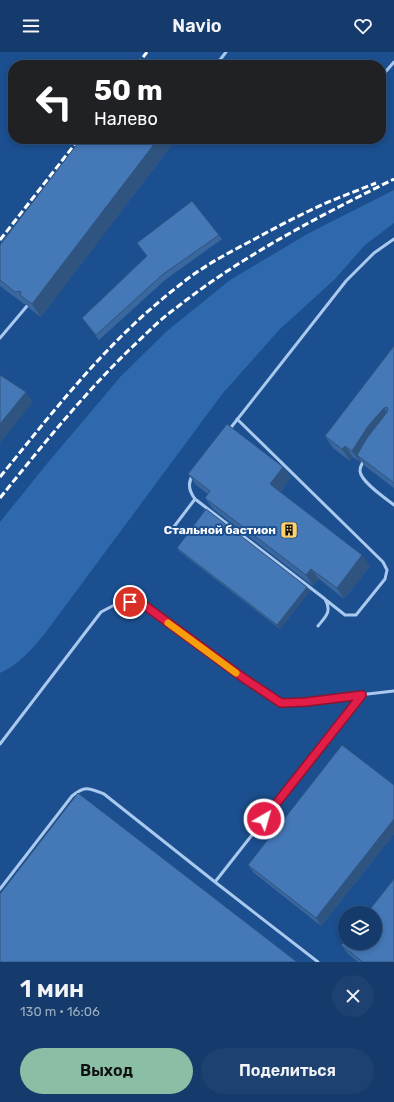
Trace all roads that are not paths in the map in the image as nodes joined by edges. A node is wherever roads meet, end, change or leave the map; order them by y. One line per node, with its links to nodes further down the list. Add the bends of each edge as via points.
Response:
1 (226, 52): 2 (lane)
2 (220, 60)
3 (394, 62): 4 (lane)
4 (386, 71)
5 (394, 239): 8 (lane, via 374,253 346,281)
6 (27, 306): 7 (lane)
7 (0, 338)
8 (237, 419): 9 (lane); 15 (lane, via 383,562 388,570 385,579 356,615 345,615)
9 (228, 431)
10 (368, 455): 13 (lane, via 360,469 361,476)
11 (195, 473): 12 (lane, via 189,485 190,493)
12 (195, 499): 14 (lane); 15 (lane)
13 (394, 505)
14 (173, 528)
15 (325, 599): 16 (lane, via 329,606 328,611)
16 (318, 626)
17 (394, 691): 18 (lane)
18 (362, 695): 19 (lane, via 281,703 140,602 120,602 101,612); 20 (lane)
19 (0, 744)
20 (215, 882): 21 (lane, via 104,794 90,788 80,789 72,796); 22 (lane)
21 (0, 889)
22 (318, 962)

